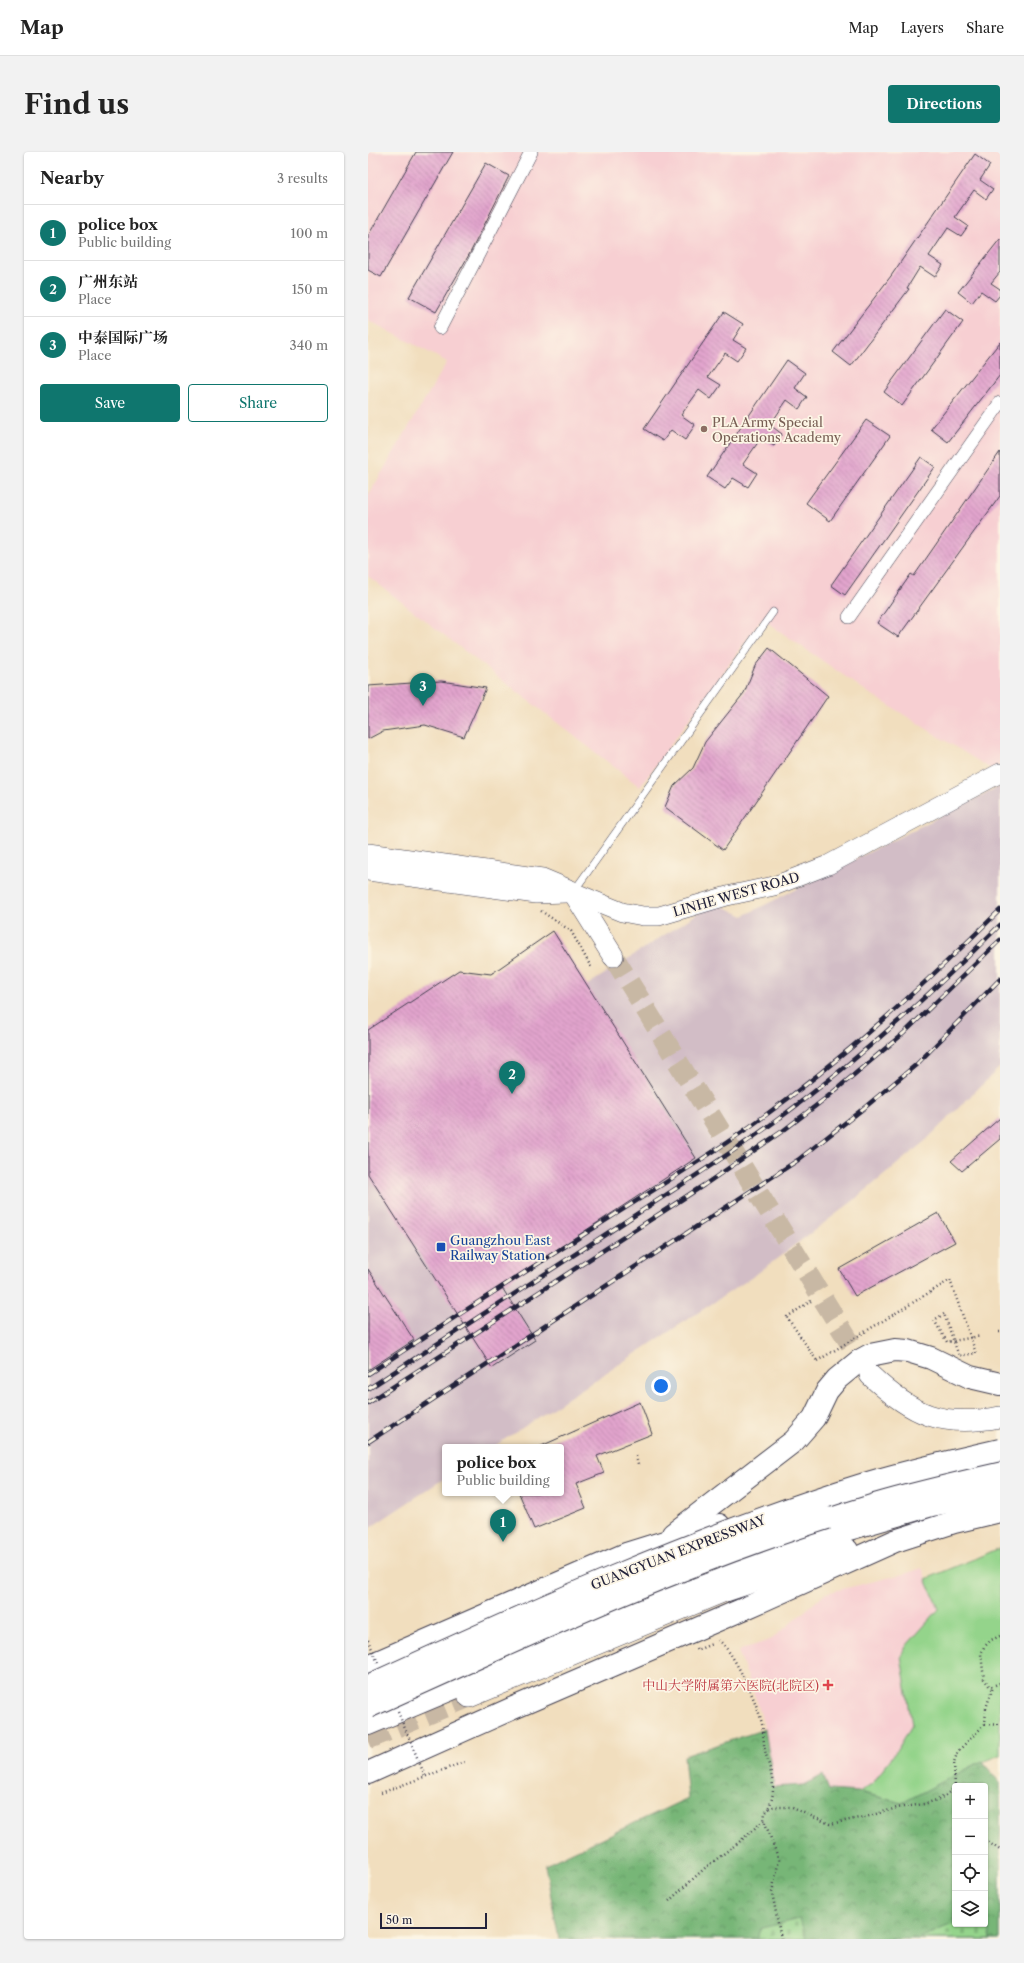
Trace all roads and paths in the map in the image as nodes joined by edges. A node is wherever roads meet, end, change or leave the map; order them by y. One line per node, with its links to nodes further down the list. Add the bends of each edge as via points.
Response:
1 (531, 152): 2 (street)
2 (440, 328)
3 (1000, 403): 5 (street)
4 (773, 612): 9 (lane)
5 (849, 617)
6 (1000, 773): 9 (main road, LINHE WEST ROAD, via 828,865 774,886 727,896 659,916 622,912)
7 (368, 854): 9 (main road, LINHE WEST ROAD, via 542,879)
8 (368, 870): 9 (main road, LINHE WEST ROAD, via 536,893)
9 (573, 892): 10 (main road)
10 (614, 956)
11 (811, 1301): 12 (path, bridge, via 787,1317 817,1361 950,1280 976,1353 959,1356 944,1314 934,1320 947,1342)
12 (981, 1336)
13 (870, 1375): 15 (main road, via 897,1399 935,1418 955,1421)
14 (1000, 1384): 27 (highway, via 970,1378 931,1358 908,1351 894,1350 870,1355 837,1378 827,1391 814,1418 794,1441)
15 (1000, 1416)
16 (1000, 1450): 33 (highway, GUANGYUAN EXPRESSWAY, bridge, via 870,1483 734,1528 603,1580)
17 (636, 1456): 19 (path)
18 (1000, 1460): 27 (highway, via 956,1469 898,1466)
19 (638, 1466)
20 (1000, 1471): 36 (highway, GUANGYUAN EXPRESSWAY, bridge, via 863,1506 737,1548 588,1610)
21 (1000, 1492): 24 (highway, via 932,1505)
22 (1000, 1511): 26 (highway)
23 (498, 1514): 25 (path)
24 (896, 1516): 28 (highway); 37 (highway, via 825,1536 740,1568)
25 (505, 1528)
26 (916, 1534): 28 (highway, via 827,1556); 29 (highway)
27 (661, 1543): 31 (highway, via 626,1554)
28 (727, 1590): 35 (main road)
29 (690, 1632): 40 (highway); 47 (path, via 697,1650 720,1640 750,1691 762,1724 772,1786 772,1802)
30 (1000, 1636): 34 (path, via 991,1640 981,1654 984,1679)
31 (368, 1666)
32 (1000, 1683): 34 (path)
33 (368, 1686)
34 (993, 1687): 38 (path, via 986,1708)
35 (469, 1696)
36 (368, 1707)
37 (368, 1724)
38 (985, 1724): 39 (path); 44 (path, via 958,1752 954,1762)
39 (1000, 1725)
40 (411, 1753): 41 (highway); 43 (highway)
41 (368, 1761)
42 (464, 1762): 46 (path)
43 (368, 1773)
44 (955, 1783)
45 (952, 1790): 47 (path, via 940,1799 924,1804 830,1824 790,1807 774,1807)
46 (381, 1793)
47 (764, 1813): 48 (path)
48 (764, 1820): 51 (path); 52 (path, via 779,1860 772,1892)
49 (988, 1842): 50 (path)
50 (1000, 1850)
51 (669, 1901)
52 (781, 1939)

